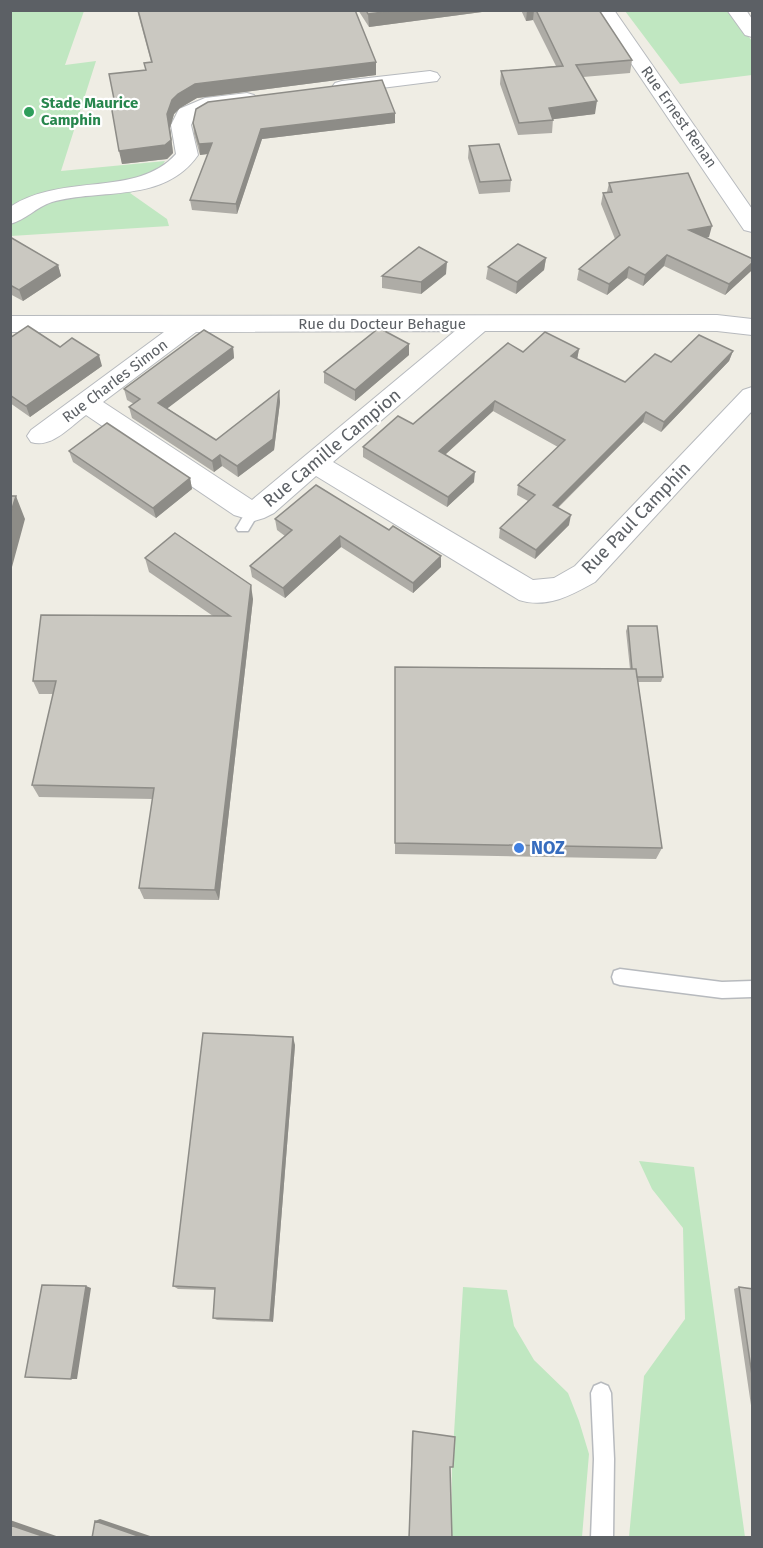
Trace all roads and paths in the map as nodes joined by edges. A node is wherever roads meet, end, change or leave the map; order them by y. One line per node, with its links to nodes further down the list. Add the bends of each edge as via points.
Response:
1 (604, 10): 8 (street, Rue Ernest Renan)
2 (736, 10): 3 (street)
3 (753, 31)
4 (430, 77): 5 (street)
5 (318, 90)
6 (272, 96): 7 (street, via 192,108 183,116 181,125 187,155 180,166 162,179 40,199)
7 (10, 217)
8 (753, 225)
9 (480, 323): 11 (street, Rue du Docteur Behague); 12 (street, Rue du Docteur Behague, via 717,322); 16 (street, Rue Camille Campion)
10 (10, 324): 11 (street, Rue du Docteur Behague)
11 (189, 325): 14 (street, Rue Charles Simon)
12 (753, 327)
13 (753, 396): 16 (street, Rue Paul Camphin, via 585,574 559,589 529,592)
14 (86, 403): 15 (street, Rue Charles Simon); 16 (street, Rue Camille Campion, via 244,508 249,520)
15 (40, 436)
16 (315, 463)
17 (620, 976): 18 (lane, via 722,990)
18 (753, 989)
19 (601, 1393): 20 (lane)
20 (602, 1538)

